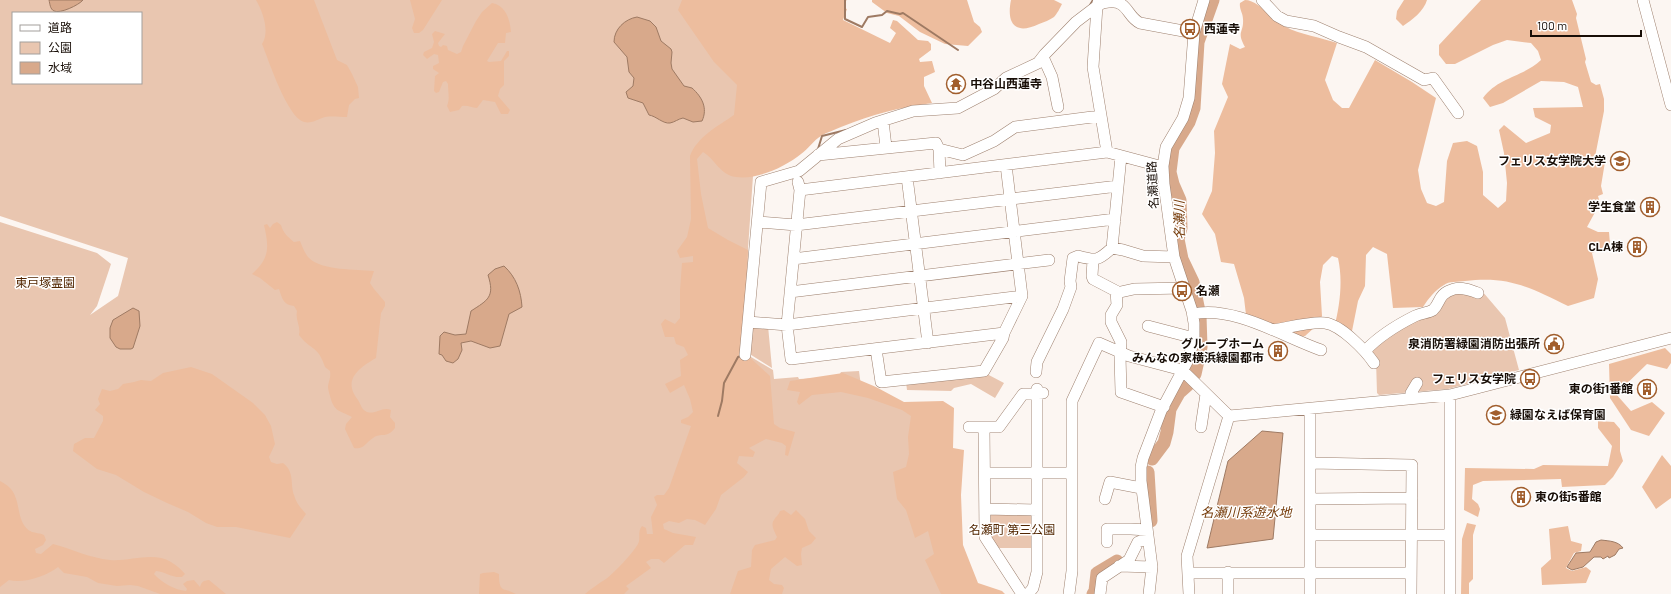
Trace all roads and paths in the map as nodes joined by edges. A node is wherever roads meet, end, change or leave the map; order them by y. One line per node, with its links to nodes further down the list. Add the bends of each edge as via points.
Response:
1 (1204, 0): 5 (street, 名瀬道路)
2 (1262, 0): 10 (street, via 1277,16 1314,26 1366,47 1424,80 1433,78)
3 (1643, 0): 7 (street)
4 (1098, 3): 5 (street, via 1118,2 1123,4 1135,21); 6 (street); 11 (street, via 1093,67)
5 (1194, 33): 19 (street, 名瀬道路, via 1189,98 1183,118 1166,147)
6 (1043, 57): 9 (street, via 1052,77); 12 (street, via 1038,63 1006,78 994,90 958,108 914,111)
7 (1668, 83): 8 (street)
8 (1671, 105)
9 (1060, 113): 11 (street); 14 (street, via 1015,127 994,141 962,155)
10 (1458, 113)
11 (1100, 116): 15 (street)
12 (883, 120): 13 (street); 16 (street, via 838,138)
13 (886, 147): 14 (street, via 936,143); 16 (street)
14 (939, 149): 20 (street)
15 (1107, 152): 17 (street); 18 (street)
16 (818, 155): 22 (street)
17 (1121, 156): 19 (street); 23 (street)
18 (1006, 165): 20 (street); 24 (street)
19 (1163, 167): 32 (street, 名瀬道路)
20 (940, 173): 21 (street)
21 (907, 177): 22 (street); 25 (street)
22 (797, 180): 27 (street, via 761,182); 28 (street)
23 (1118, 186): 24 (street); 26 (street)
24 (1010, 198): 25 (street); 29 (street)
25 (911, 211): 28 (street); 30 (street)
26 (1115, 219): 29 (street); 31 (street)
27 (758, 222): 28 (street); 45 (street)
28 (796, 225): 33 (street)
29 (1014, 232): 30 (street); 36 (street)
30 (915, 244): 33 (street); 37 (street)
31 (1112, 248): 32 (street, via 1143,256); 35 (street, via 1100,258)
32 (1174, 257): 38 (street, 名瀬道路)
33 (793, 259): 39 (street)
34 (1049, 260): 36 (street)
35 (1093, 260): 40 (street, via 1093,278); 60 (street, via 1078,256 1072,258 1071,287 1063,310 1037,362)
36 (1018, 264): 37 (street); 42 (street)
37 (919, 276): 39 (street); 43 (street)
38 (1184, 288): 40 (street, via 1134,289); 44 (street, 名瀬道路)
39 (790, 292): 46 (street)
40 (1116, 293): 56 (street, via 1117,305 1111,315 1111,322 1121,342)
41 (1478, 293): 55 (street, via 1463,288 1448,292 1440,298 1432,311 1417,315 1395,327)
42 (1022, 296): 43 (street); 49 (street)
43 (924, 309): 46 (street); 52 (street)
44 (1198, 314): 48 (street, via 1236,316); 50 (street, 名瀬道路)
45 (748, 322): 46 (street); 57 (street)
46 (787, 325): 53 (street, via 791,359)
47 (1148, 326): 50 (street)
48 (1273, 330): 54 (street); 55 (street, via 1314,322 1332,324)
49 (1004, 333): 52 (street); 53 (street, via 984,371 881,382)
50 (1194, 338): 59 (street, 名瀬道路, via 1192,350)
51 (1671, 338): 62 (street)
52 (928, 343): 53 (street)
53 (876, 349)
54 (1321, 350)
55 (1365, 351): 58 (street)
56 (1121, 352): 59 (street); 63 (street, via 1121,392); 71 (street, via 1099,343 1071,398)
57 (745, 355)
58 (1374, 363)
59 (1182, 370): 61 (street); 63 (street, 名瀬道路)
60 (1036, 372)
61 (1206, 394): 65 (street); 68 (street)
62 (1450, 395): 64 (street); 82 (street)
63 (1164, 407): 73 (street, 名瀬道路, via 1143,458)
64 (1310, 410): 65 (street); 69 (street)
65 (1229, 416): 88 (street, via 1187,556)
66 (969, 427): 67 (street)
67 (984, 427): 70 (street, via 998,427 1023,394 1039,392); 72 (street)
68 (1201, 427)
69 (1311, 463): 74 (street); 75 (street, via 1412,465)
70 (1037, 473): 71 (street); 72 (street); 78 (street)
71 (1072, 473): 92 (street, via 1072,571)
72 (985, 474): 77 (street)
73 (1141, 488): 76 (street, via 1110,482); 79 (street, 名瀬道路)
74 (1310, 498): 75 (street); 80 (street)
75 (1412, 498): 81 (street)
76 (1105, 499)
77 (985, 509): 78 (street); 90 (street, via 985,537)
78 (1037, 510): 91 (street, via 1036,580)
79 (1148, 534): 83 (street, via 1131,529 1107,529); 84 (street, via 1138,542 1129,560); 85 (street, 名瀬道路)
80 (1310, 535): 81 (street); 87 (street)
81 (1412, 535): 82 (street); 89 (street)
82 (1450, 535): 99 (street)
83 (1107, 542)
84 (1119, 566): 85 (street); 93 (street, via 1102,578)
85 (1152, 567): 94 (street, 名瀬道路)
86 (1228, 572): 87 (street); 88 (street); 96 (street)
87 (1310, 572): 89 (street); 97 (street)
88 (1188, 573): 95 (street)
89 (1411, 573): 98 (street)
90 (1022, 594)
91 (1028, 594)
92 (1069, 594)
93 (1100, 594)
94 (1149, 594)
95 (1188, 594)
96 (1228, 594)
97 (1310, 594)
98 (1411, 594)
99 (1450, 594)

